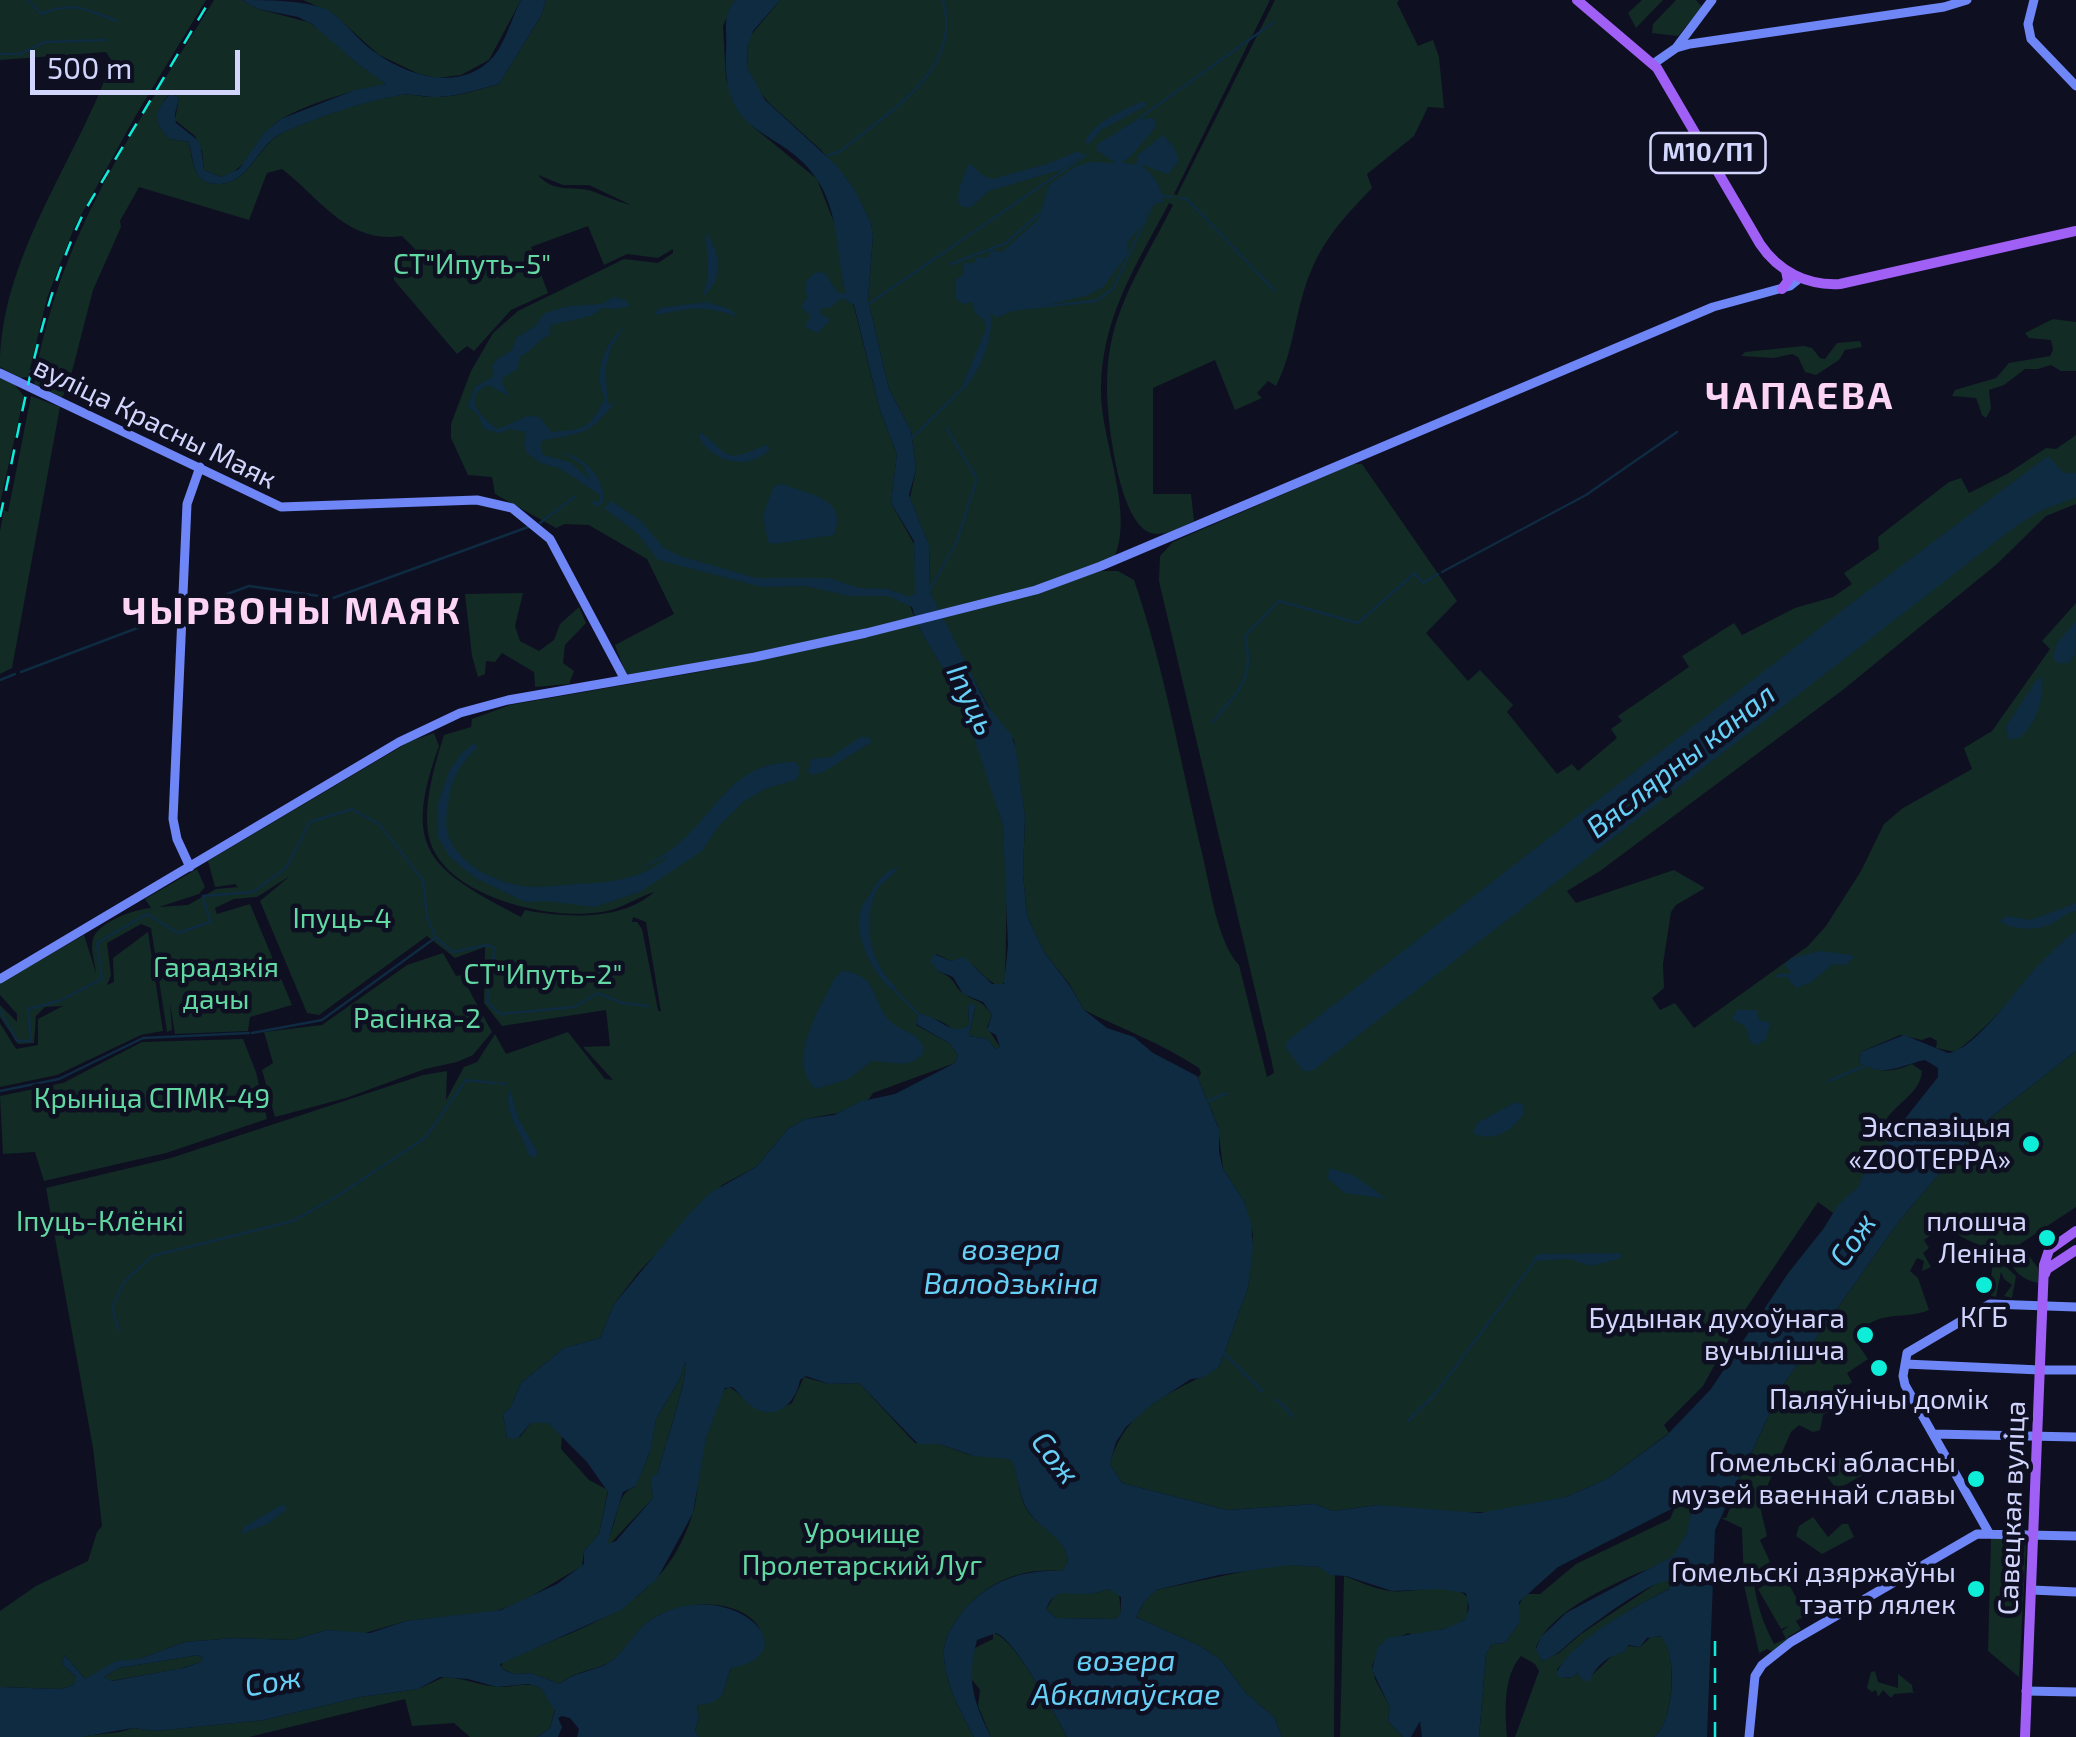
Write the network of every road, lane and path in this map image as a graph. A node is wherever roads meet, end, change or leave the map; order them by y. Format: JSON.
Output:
{"nodes":[{"id":1,"x":1577,"y":0,"type":"edge"},
{"id":2,"x":1712,"y":0,"type":"edge"},
{"id":3,"x":1967,"y":0,"type":"edge"},
{"id":4,"x":2034,"y":0,"type":"edge"},
{"id":5,"x":1676,"y":48,"type":"junction"},
{"id":6,"x":1653,"y":64,"type":"junction"},
{"id":7,"x":2076,"y":86,"type":"edge"},
{"id":8,"x":2076,"y":231,"type":"edge"},
{"id":9,"x":1786,"y":271,"type":"junction"},
{"id":10,"x":1804,"y":280,"type":"junction"},
{"id":11,"x":1786,"y":288,"type":"junction"},
{"id":12,"x":0,"y":373,"type":"edge"},
{"id":13,"x":200,"y":467,"type":"junction"},
{"id":14,"x":622,"y":675,"type":"junction"},
{"id":15,"x":190,"y":867,"type":"junction"},
{"id":16,"x":0,"y":980,"type":"edge"},
{"id":17,"x":2076,"y":1230,"type":"edge"},
{"id":18,"x":2076,"y":1250,"type":"edge"},
{"id":19,"x":2046,"y":1255,"type":"junction"},
{"id":20,"x":2056,"y":1264,"type":"junction"},
{"id":21,"x":2043,"y":1280,"type":"junction"},
{"id":22,"x":2042,"y":1305,"type":"junction"},
{"id":23,"x":2076,"y":1306,"type":"edge"},
{"id":24,"x":1905,"y":1364,"type":"junction"},
{"id":25,"x":2043,"y":1370,"type":"junction"},
{"id":26,"x":2076,"y":1370,"type":"edge"},
{"id":27,"x":1933,"y":1434,"type":"junction"},
{"id":28,"x":2038,"y":1436,"type":"junction"},
{"id":29,"x":2076,"y":1437,"type":"edge"},
{"id":30,"x":1986,"y":1528,"type":"junction"},
{"id":31,"x":2034,"y":1535,"type":"junction"},
{"id":32,"x":2076,"y":1536,"type":"edge"},
{"id":33,"x":2032,"y":1590,"type":"junction"},
{"id":34,"x":2076,"y":1592,"type":"edge"},
{"id":35,"x":2030,"y":1688,"type":"junction"},
{"id":36,"x":2076,"y":1690,"type":"edge"},
{"id":37,"x":1749,"y":1737,"type":"edge"},
{"id":38,"x":2025,"y":1737,"type":"edge"}],
"edges":[{"from":1,"to":6,"type":"main road","number":"М10/П1"},
{"from":2,"to":5,"type":"street"},
{"from":3,"to":5,"type":"street"},
{"from":4,"to":7,"type":"street"},
{"from":5,"to":6,"type":"street"},
{"from":6,"to":9,"type":"main road","number":"М10/П1"},
{"from":8,"to":10,"type":"main road","number":"М10/П1"},
{"from":9,"to":10,"type":"main road","number":"М10/П1"},
{"from":9,"to":11,"type":"main road"},
{"from":10,"to":11,"type":"main road"},
{"from":11,"to":14,"type":"street"},
{"from":12,"to":13,"type":"street","name":"вуліца Красны Маяк"},
{"from":13,"to":14,"type":"street","name":"вуліца Красны Маяк"},
{"from":13,"to":15,"type":"street"},
{"from":14,"to":15,"type":"street"},
{"from":15,"to":16,"type":"street"},
{"from":17,"to":19,"type":"main road"},
{"from":18,"to":20,"type":"main road"},
{"from":19,"to":20,"type":"main road"},
{"from":19,"to":21,"type":"main road"},
{"from":20,"to":21,"type":"main road"},
{"from":21,"to":22,"type":"main road","name":"Савецкая вуліца"},
{"from":22,"to":23,"type":"street"},
{"from":22,"to":24,"type":"street"},
{"from":22,"to":25,"type":"main road","name":"Савецкая вуліца"},
{"from":24,"to":25,"type":"street"},
{"from":24,"to":27,"type":"street"},
{"from":25,"to":26,"type":"street"},
{"from":25,"to":28,"type":"main road","name":"Савецкая вуліца"},
{"from":27,"to":28,"type":"street"},
{"from":27,"to":30,"type":"street"},
{"from":28,"to":29,"type":"street"},
{"from":28,"to":31,"type":"main road","name":"Савецкая вуліца"},
{"from":30,"to":31,"type":"street"},
{"from":30,"to":37,"type":"street"},
{"from":31,"to":32,"type":"street"},
{"from":31,"to":33,"type":"main road","name":"Савецкая вуліца"},
{"from":33,"to":34,"type":"street"},
{"from":33,"to":35,"type":"main road","name":"Савецкая вуліца"},
{"from":35,"to":36,"type":"street"},
{"from":35,"to":38,"type":"main road","name":"Савецкая вуліца"}]}
